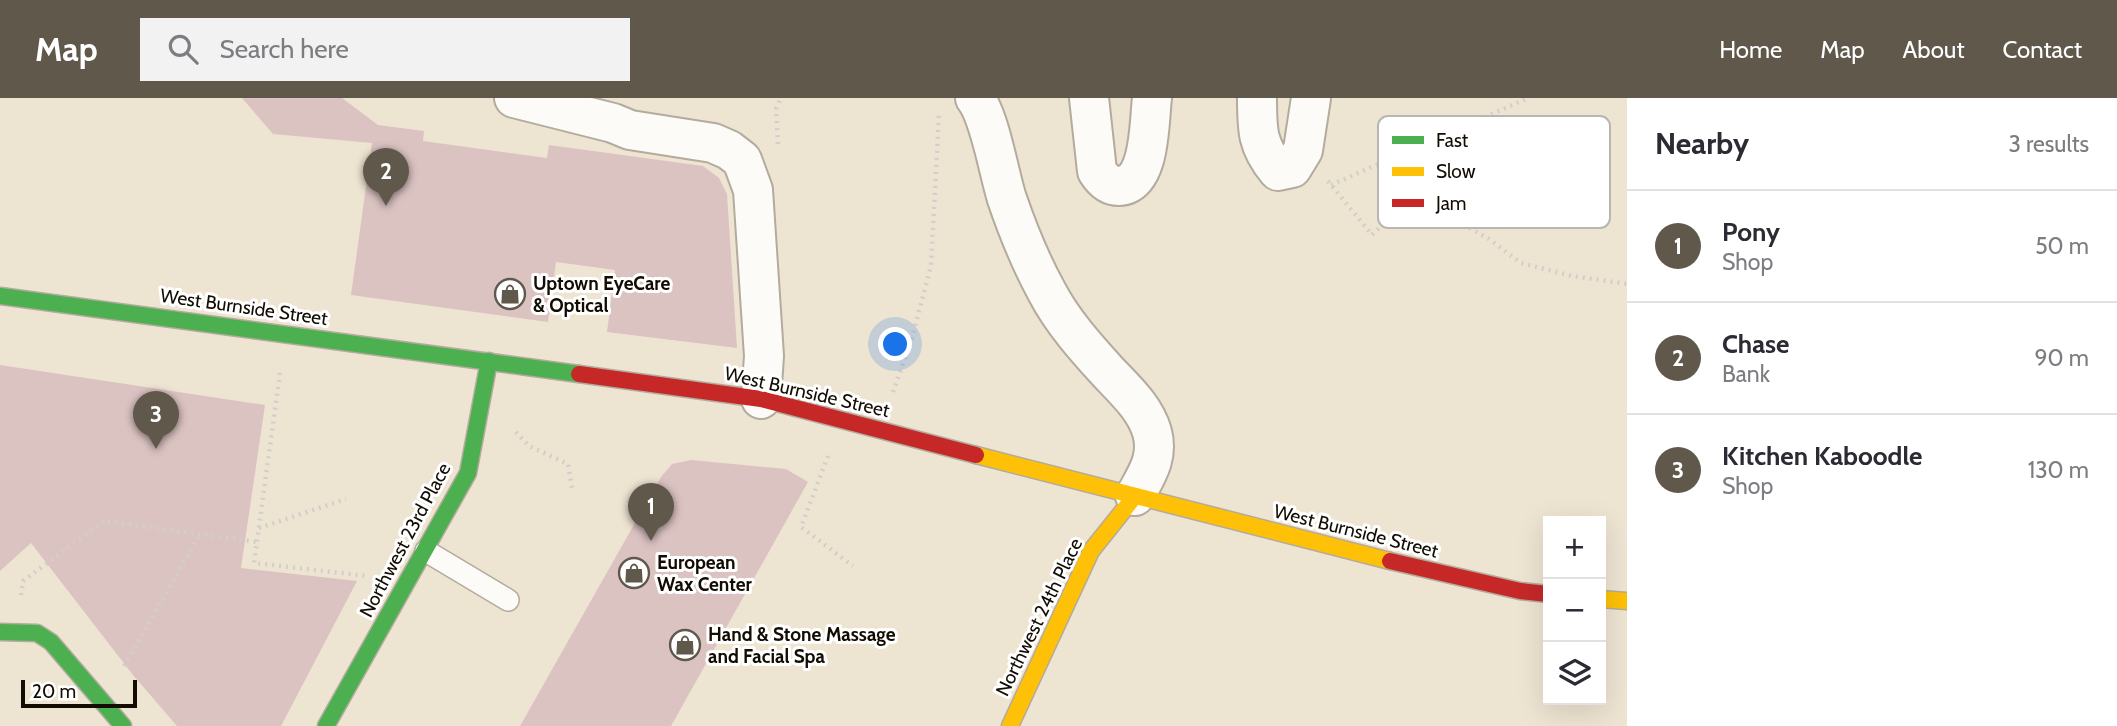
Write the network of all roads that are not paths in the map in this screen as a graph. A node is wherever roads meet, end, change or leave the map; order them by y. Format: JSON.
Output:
{"nodes":[{"id":1,"x":514,"y":98,"type":"edge"},
{"id":2,"x":975,"y":98,"type":"edge"},
{"id":3,"x":1089,"y":98,"type":"edge"},
{"id":4,"x":1152,"y":98,"type":"edge"},
{"id":5,"x":1256,"y":98,"type":"edge"},
{"id":6,"x":1311,"y":98,"type":"edge"},
{"id":7,"x":0,"y":296,"type":"edge"},
{"id":8,"x":489,"y":361,"type":"junction"},
{"id":9,"x":761,"y":399,"type":"junction"},
{"id":10,"x":1135,"y":496,"type":"junction"},
{"id":11,"x":426,"y":551,"type":"junction"},
{"id":12,"x":1543,"y":593,"type":"edge"},
{"id":13,"x":1606,"y":599,"type":"edge"},
{"id":14,"x":508,"y":600,"type":"dead end"},
{"id":15,"x":1627,"y":601,"type":"edge"},
{"id":16,"x":0,"y":632,"type":"edge"},
{"id":17,"x":122,"y":726,"type":"edge"},
{"id":18,"x":326,"y":726,"type":"edge"},
{"id":19,"x":1010,"y":726,"type":"edge"}],
"edges":[{"from":1,"to":9,"type":"street"},
{"from":2,"to":10,"type":"street"},
{"from":3,"to":4,"type":"street"},
{"from":5,"to":6,"type":"street"},
{"from":7,"to":8,"type":"main road","name":"West Burnside Street"},
{"from":8,"to":9,"type":"main road","name":"West Burnside Street"},
{"from":8,"to":11,"type":"main road","name":"Northwest 23rd Place"},
{"from":9,"to":10,"type":"main road","name":"West Burnside Street"},
{"from":10,"to":12,"type":"main road","name":"West Burnside Street"},
{"from":10,"to":19,"type":"main road","name":"Northwest 24th Place"},
{"from":11,"to":14,"type":"lane"},
{"from":11,"to":18,"type":"main road","name":"Northwest 23rd Place"},
{"from":13,"to":15,"type":"main road"},
{"from":16,"to":17,"type":"main road"}]}
